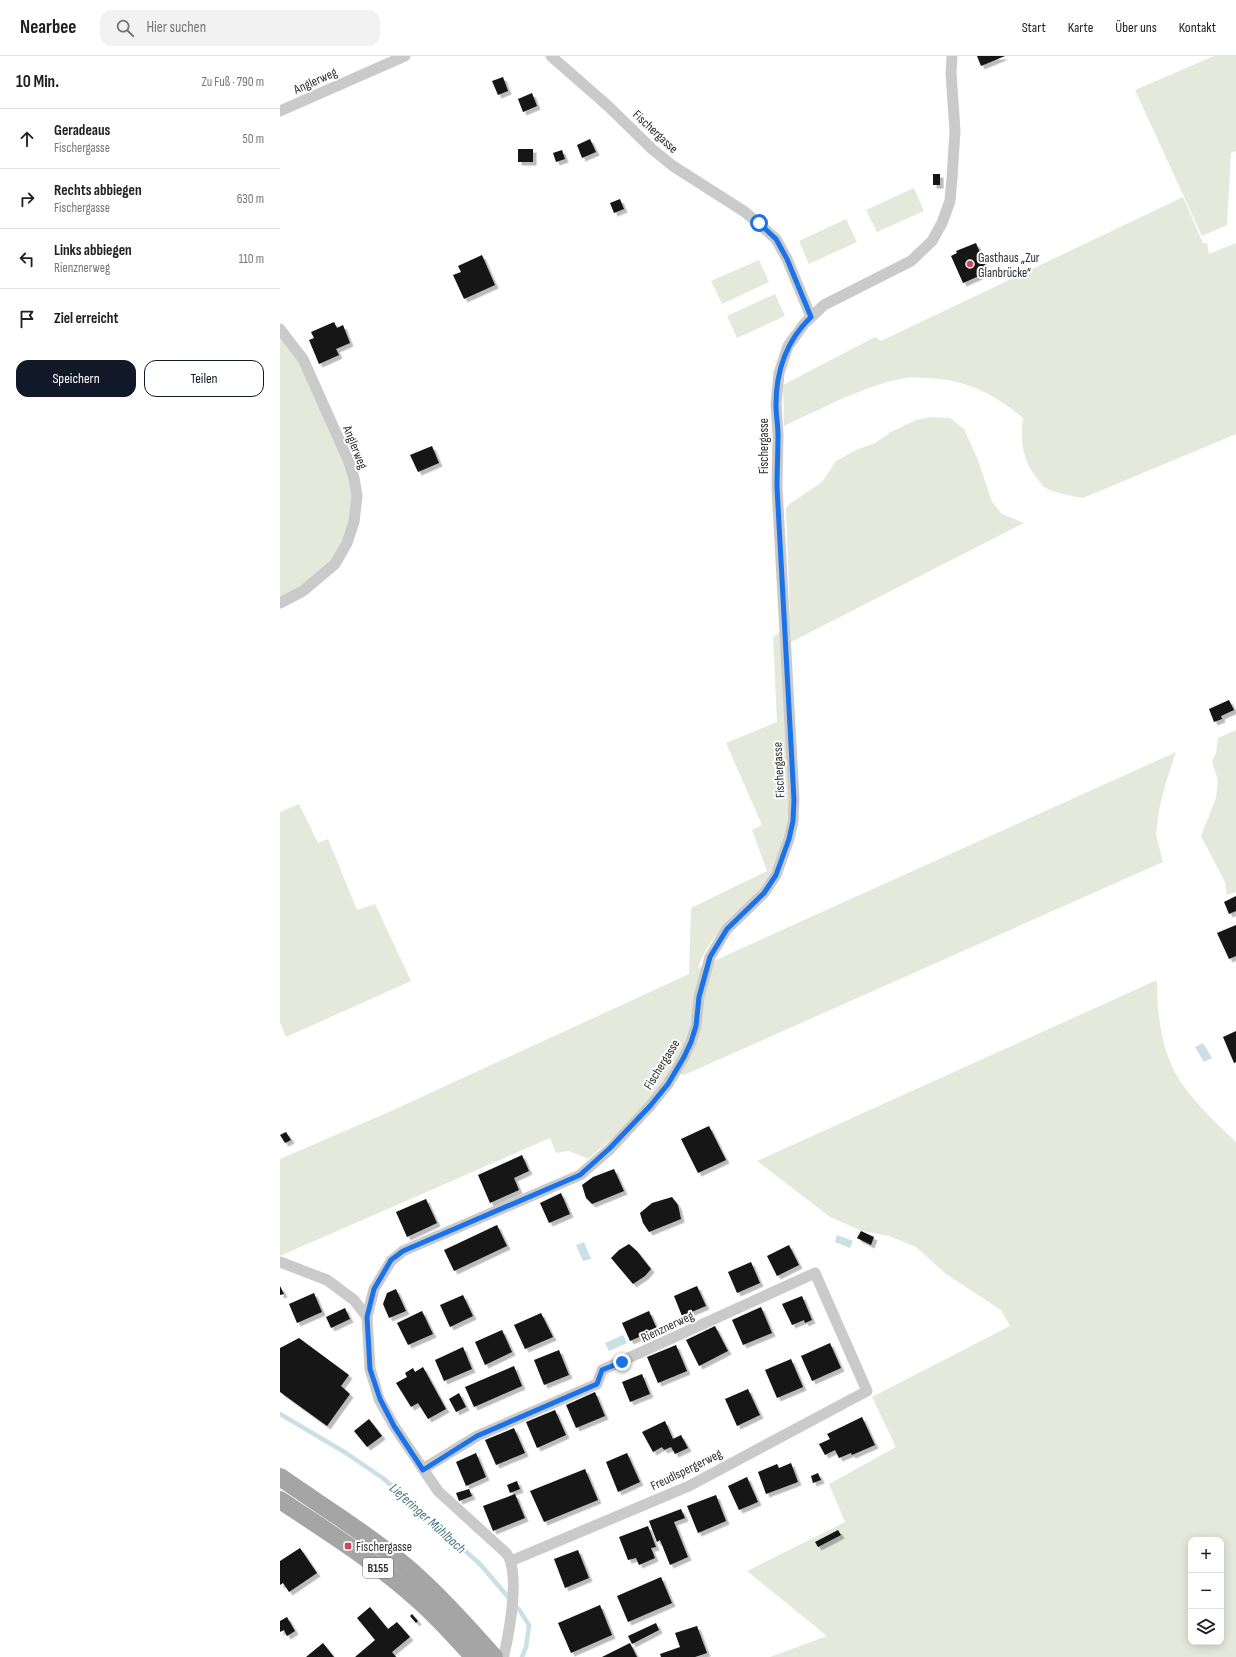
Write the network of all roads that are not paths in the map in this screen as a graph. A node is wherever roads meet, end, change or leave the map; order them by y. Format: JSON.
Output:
{"nodes":[{"id":1,"x":405,"y":56,"type":"edge"},
{"id":2,"x":551,"y":56,"type":"edge"},
{"id":3,"x":952,"y":56,"type":"edge"},
{"id":4,"x":280,"y":111,"type":"edge"},
{"id":5,"x":811,"y":317,"type":"junction"},
{"id":6,"x":280,"y":329,"type":"edge"},
{"id":7,"x":280,"y":603,"type":"edge"},
{"id":8,"x":280,"y":1262,"type":"edge"},
{"id":9,"x":367,"y":1317,"type":"junction"},
{"id":10,"x":868,"y":1391,"type":"joint"},
{"id":11,"x":423,"y":1470,"type":"junction"},
{"id":12,"x":280,"y":1477,"type":"edge"},
{"id":13,"x":280,"y":1500,"type":"edge"},
{"id":14,"x":511,"y":1561,"type":"junction"},
{"id":15,"x":499,"y":1656,"type":"edge"},
{"id":16,"x":474,"y":1657,"type":"edge"}],
"edges":[{"from":1,"to":4,"type":"street","name":"Anglerweg"},
{"from":2,"to":5,"type":"street","name":"Fischergasse"},
{"from":3,"to":5,"type":"street","name":"Fischergasse"},
{"from":5,"to":9,"type":"street","name":"Fischergasse"},
{"from":6,"to":7,"type":"street","name":"Anglerweg"},
{"from":8,"to":9,"type":"street"},
{"from":9,"to":11,"type":"street","name":"Fischergasse"},
{"from":10,"to":11,"type":"street","name":"Rienznerweg"},
{"from":10,"to":14,"type":"street","name":"Freudlspergerweg"},
{"from":11,"to":14,"type":"street","name":"Fischergasse"},
{"from":12,"to":15,"type":"main road","number":"B155"},
{"from":13,"to":16,"type":"main road","number":"B155"},
{"from":14,"to":15,"type":"street"}]}
